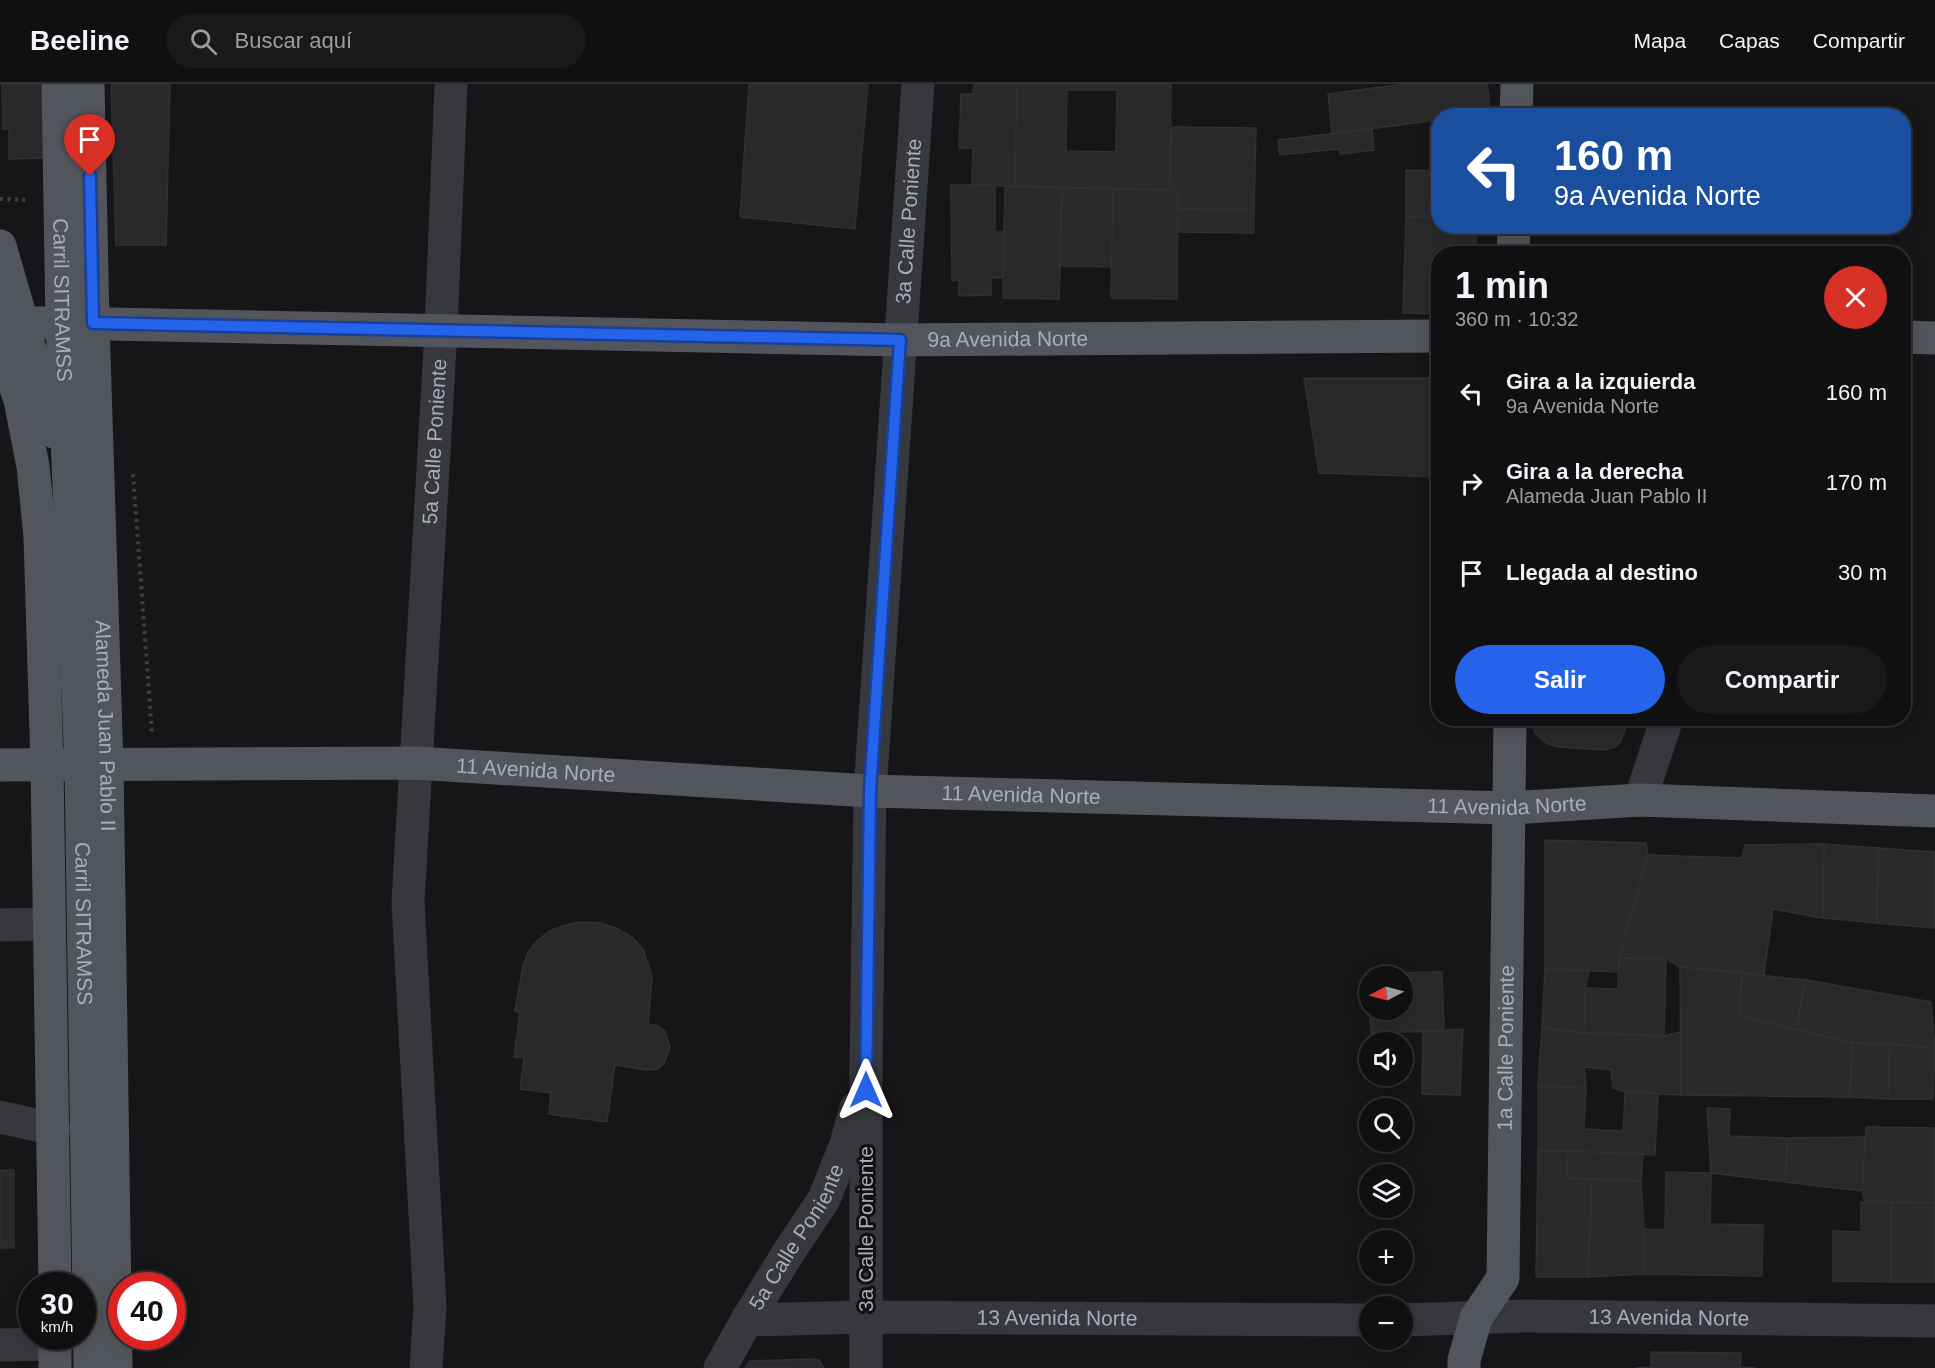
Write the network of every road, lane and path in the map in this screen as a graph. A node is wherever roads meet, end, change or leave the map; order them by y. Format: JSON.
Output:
{"nodes":[{"id":1,"x":58,"y":84,"type":"edge"},
{"id":2,"x":88,"y":84,"type":"edge"},
{"id":3,"x":451,"y":84,"type":"edge"},
{"id":4,"x":918,"y":84,"type":"edge"},
{"id":5,"x":1517,"y":84,"type":"edge"},
{"id":6,"x":1516,"y":108,"type":"edge"},
{"id":7,"x":0,"y":246,"type":"edge"},
{"id":8,"x":77,"y":323,"type":"junction"},
{"id":9,"x":7,"y":330,"type":"edge"},
{"id":10,"x":441,"y":330,"type":"junction"},
{"id":11,"x":1431,"y":336,"type":"edge"},
{"id":12,"x":1911,"y":337,"type":"edge"},
{"id":13,"x":1935,"y":338,"type":"edge"},
{"id":14,"x":900,"y":340,"type":"junction"},
{"id":15,"x":68,"y":480,"type":"junction"},
{"id":16,"x":1510,"y":726,"type":"edge"},
{"id":17,"x":1664,"y":726,"type":"edge"},
{"id":18,"x":415,"y":763,"type":"junction"},
{"id":19,"x":0,"y":765,"type":"edge"},
{"id":20,"x":47,"y":765,"type":"junction"},
{"id":21,"x":94,"y":765,"type":"junction"},
{"id":22,"x":870,"y":791,"type":"junction"},
{"id":23,"x":1640,"y":800,"type":"junction"},
{"id":24,"x":1510,"y":808,"type":"junction"},
{"id":25,"x":1935,"y":811,"type":"edge"},
{"id":26,"x":50,"y":924,"type":"junction"},
{"id":27,"x":0,"y":925,"type":"edge"},
{"id":28,"x":866,"y":1067,"type":"junction"},
{"id":29,"x":0,"y":1117,"type":"edge"},
{"id":30,"x":54,"y":1129,"type":"junction"},
{"id":31,"x":55,"y":1272,"type":"edge"},
{"id":32,"x":866,"y":1317,"type":"junction"},
{"id":33,"x":1476,"y":1318,"type":"junction"},
{"id":34,"x":747,"y":1320,"type":"junction"},
{"id":35,"x":1359,"y":1320,"type":"edge"},
{"id":36,"x":1413,"y":1320,"type":"edge"},
{"id":37,"x":1935,"y":1321,"type":"edge"},
{"id":38,"x":0,"y":1345,"type":"edge"},
{"id":39,"x":18,"y":1347,"type":"edge"},
{"id":40,"x":112,"y":1366,"type":"edge"},
{"id":41,"x":426,"y":1368,"type":"edge"},
{"id":42,"x":720,"y":1368,"type":"edge"},
{"id":43,"x":866,"y":1368,"type":"edge"},
{"id":44,"x":1464,"y":1368,"type":"edge"}],
"edges":[{"from":1,"to":8,"type":"main road","name":"Carril SITRAMSS"},
{"from":2,"to":8,"type":"main road","name":"Alameda Juan Pablo II"},
{"from":3,"to":10,"type":"street","name":"5a Calle Poniente"},
{"from":4,"to":14,"type":"street","name":"3a Calle Poniente"},
{"from":5,"to":6,"type":"main road"},
{"from":7,"to":9,"type":"main road","name":"Carril SITRAMSS"},
{"from":8,"to":9,"type":"main road","name":"9a Avenida Norte"},
{"from":8,"to":10,"type":"main road","name":"9a Avenida Norte"},
{"from":8,"to":15,"type":"main road","name":"Carril SITRAMSS"},
{"from":8,"to":21,"type":"main road","name":"Alameda Juan Pablo II"},
{"from":9,"to":15,"type":"main road","name":"Carril SITRAMSS"},
{"from":9,"to":20,"type":"main road"},
{"from":10,"to":14,"type":"main road","name":"9a Avenida Norte"},
{"from":10,"to":18,"type":"street","name":"5a Calle Poniente"},
{"from":11,"to":14,"type":"main road","name":"9a Avenida Norte"},
{"from":12,"to":13,"type":"main road"},
{"from":14,"to":22,"type":"street","name":"3a Calle Poniente"},
{"from":15,"to":21,"type":"main road","name":"Carril SITRAMSS"},
{"from":16,"to":24,"type":"main road","name":"1a Calle Poniente"},
{"from":17,"to":23,"type":"street"},
{"from":18,"to":21,"type":"main road","name":"11 Avenida Norte"},
{"from":18,"to":22,"type":"main road","name":"11 Avenida Norte"},
{"from":18,"to":41,"type":"street","name":"5a Calle Poniente"},
{"from":19,"to":20,"type":"main road","name":"11 Avenida Norte"},
{"from":20,"to":21,"type":"main road","name":"11 Avenida Norte"},
{"from":20,"to":26,"type":"main road"},
{"from":21,"to":40,"type":"main road","name":"Alameda Juan Pablo II"},
{"from":22,"to":24,"type":"main road","name":"11 Avenida Norte"},
{"from":22,"to":28,"type":"street","name":"3a Calle Poniente"},
{"from":23,"to":24,"type":"main road","name":"11 Avenida Norte"},
{"from":23,"to":25,"type":"main road","name":"11 Avenida Norte"},
{"from":24,"to":33,"type":"main road","name":"1a Calle Poniente"},
{"from":26,"to":27,"type":"street"},
{"from":26,"to":30,"type":"main road"},
{"from":28,"to":32,"type":"street","name":"3a Calle Poniente"},
{"from":28,"to":34,"type":"street","name":"5a Calle Poniente"},
{"from":29,"to":30,"type":"street"},
{"from":30,"to":31,"type":"main road"},
{"from":32,"to":34,"type":"street","name":"13 Avenida Norte"},
{"from":32,"to":35,"type":"street","name":"13 Avenida Norte"},
{"from":32,"to":43,"type":"street","name":"3a Calle Poniente"},
{"from":33,"to":36,"type":"street","name":"13 Avenida Norte"},
{"from":33,"to":37,"type":"street","name":"13 Avenida Norte"},
{"from":33,"to":44,"type":"main road","name":"1a Calle Poniente"},
{"from":34,"to":42,"type":"street","name":"5a Calle Poniente"},
{"from":38,"to":39,"type":"street"}]}
